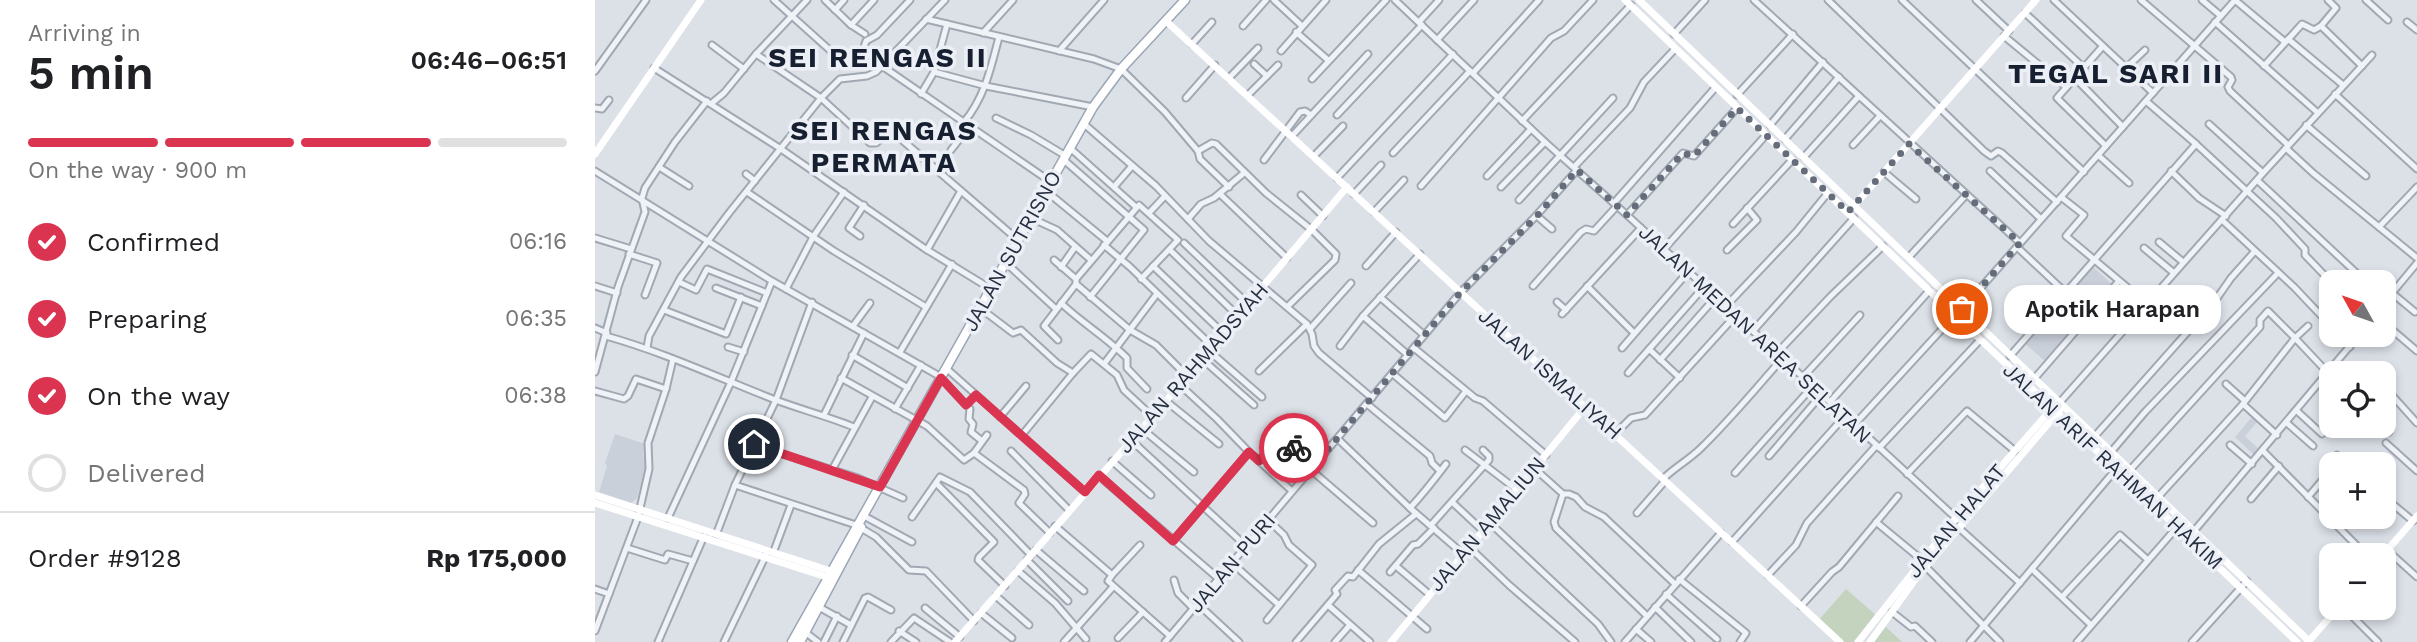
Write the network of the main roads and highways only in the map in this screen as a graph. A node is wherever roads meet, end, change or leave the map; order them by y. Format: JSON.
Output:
{"nodes":[{"id":1,"x":701,"y":0,"type":"edge"},
{"id":2,"x":1185,"y":0,"type":"edge"},
{"id":3,"x":2036,"y":0,"type":"edge"},
{"id":4,"x":1641,"y":1,"type":"edge"},
{"id":5,"x":1628,"y":3,"type":"edge"},
{"id":6,"x":1166,"y":21,"type":"junction"},
{"id":7,"x":595,"y":154,"type":"edge"},
{"id":8,"x":1347,"y":187,"type":"junction"},
{"id":9,"x":1867,"y":191,"type":"junction"},
{"id":10,"x":1854,"y":205,"type":"junction"},
{"id":11,"x":1863,"y":214,"type":"junction"},
{"id":12,"x":1851,"y":215,"type":"junction"},
{"id":13,"x":1925,"y":274,"type":"junction"},
{"id":14,"x":1919,"y":281,"type":"junction"},
{"id":15,"x":2058,"y":406,"type":"junction"},
{"id":16,"x":1585,"y":407,"type":"junction"},
{"id":17,"x":595,"y":495,"type":"edge"},
{"id":18,"x":595,"y":503,"type":"edge"},
{"id":19,"x":607,"y":503,"type":"junction"},
{"id":20,"x":638,"y":513,"type":"junction"},
{"id":21,"x":2415,"y":519,"type":"edge"},
{"id":22,"x":1959,"y":523,"type":"junction"},
{"id":23,"x":705,"y":533,"type":"junction"},
{"id":24,"x":2192,"y":534,"type":"junction"},
{"id":25,"x":2394,"y":543,"type":"edge"},
{"id":26,"x":1924,"y":563,"type":"junction"},
{"id":27,"x":832,"y":575,"type":"junction"},
{"id":28,"x":2244,"y":584,"type":"junction"},
{"id":29,"x":2329,"y":620,"type":"edge"},
{"id":30,"x":958,"y":640,"type":"edge"},
{"id":31,"x":792,"y":642,"type":"edge"},
{"id":32,"x":800,"y":642,"type":"edge"},
{"id":33,"x":1391,"y":642,"type":"edge"},
{"id":34,"x":1840,"y":642,"type":"edge"},
{"id":35,"x":1858,"y":642,"type":"edge"},
{"id":36,"x":1870,"y":642,"type":"edge"},
{"id":37,"x":2297,"y":642,"type":"edge"},
{"id":38,"x":2309,"y":642,"type":"edge"}],
"edges":[{"from":1,"to":7,"type":"main road"},
{"from":2,"to":6,"type":"main road","name":"JALAN SUTRISNO"},
{"from":3,"to":9,"type":"main road"},
{"from":4,"to":10,"type":"main road","name":"JALAN ARIF RAHMAN HAKIM"},
{"from":5,"to":12,"type":"main road","name":"JALAN ARIF RAHMAN HAKIM"},
{"from":6,"to":8,"type":"main road","name":"JALAN ISMALIYAH"},
{"from":6,"to":27,"type":"main road","name":"JALAN SUTRISNO"},
{"from":8,"to":16,"type":"main road","name":"JALAN ISMALIYAH"},
{"from":8,"to":30,"type":"main road","name":"JALAN RAHMADSYAH"},
{"from":9,"to":10,"type":"main road"},
{"from":9,"to":11,"type":"main road"},
{"from":10,"to":11,"type":"main road","name":"JALAN ARIF RAHMAN HAKIM"},
{"from":10,"to":12,"type":"main road"},
{"from":11,"to":13,"type":"main road","name":"JALAN ARIF RAHMAN HAKIM"},
{"from":12,"to":14,"type":"main road","name":"JALAN ARIF RAHMAN HAKIM"},
{"from":13,"to":14,"type":"main road"},
{"from":13,"to":15,"type":"main road","name":"JALAN ARIF RAHMAN HAKIM"},
{"from":14,"to":15,"type":"main road","name":"JALAN ARIF RAHMAN HAKIM"},
{"from":15,"to":22,"type":"main road","name":"JALAN HALAT"},
{"from":15,"to":22,"type":"main road","name":"JALAN HALAT"},
{"from":15,"to":24,"type":"main road","name":"JALAN ARIF RAHMAN HAKIM"},
{"from":15,"to":24,"type":"main road","name":"JALAN ARIF RAHMAN HAKIM"},
{"from":16,"to":33,"type":"main road","name":"JALAN AMALIUN"},
{"from":16,"to":34,"type":"main road","name":"JALAN ISMALIYAH"},
{"from":17,"to":19,"type":"main road"},
{"from":18,"to":19,"type":"main road"},
{"from":19,"to":20,"type":"main road"},
{"from":20,"to":23,"type":"main road"},
{"from":20,"to":23,"type":"main road"},
{"from":21,"to":25,"type":"main road"},
{"from":22,"to":26,"type":"main road","name":"JALAN HALAT"},
{"from":23,"to":27,"type":"main road"},
{"from":24,"to":28,"type":"main road","name":"JALAN ARIF RAHMAN HAKIM"},
{"from":26,"to":35,"type":"main road","name":"JALAN HALAT"},
{"from":26,"to":36,"type":"main road","name":"JALAN HALAT"},
{"from":27,"to":31,"type":"main road","name":"JALAN SUTRISNO"},
{"from":27,"to":32,"type":"main road","name":"JALAN SUTRISNO"},
{"from":28,"to":37,"type":"main road","name":"JALAN ARIF RAHMAN HAKIM"},
{"from":28,"to":38,"type":"main road","name":"JALAN ARIF RAHMAN HAKIM"},
{"from":29,"to":38,"type":"main road"}]}
